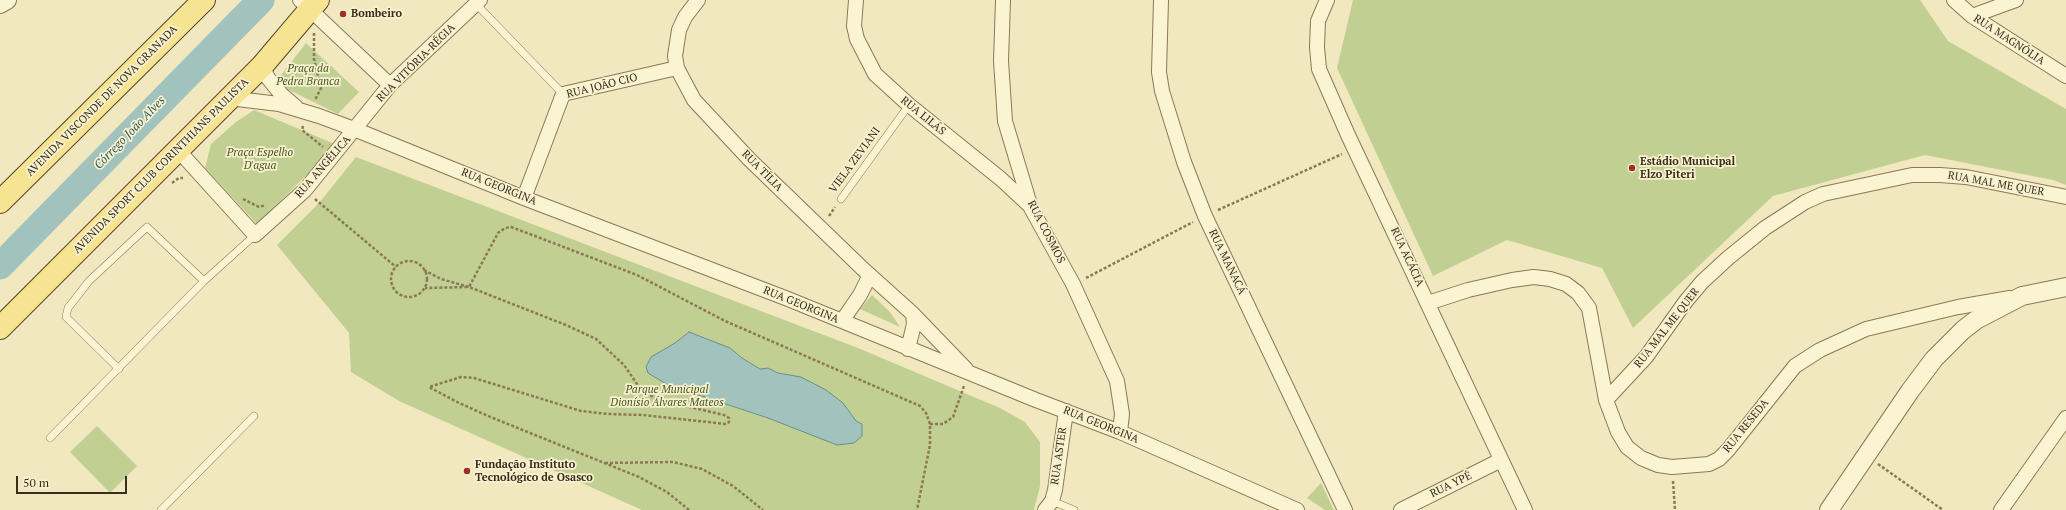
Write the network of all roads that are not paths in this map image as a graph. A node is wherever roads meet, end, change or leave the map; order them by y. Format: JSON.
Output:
{"nodes":[{"id":1,"x":7,"y":0,"type":"edge"},
{"id":2,"x":204,"y":0,"type":"edge"},
{"id":3,"x":698,"y":0,"type":"edge"},
{"id":4,"x":856,"y":0,"type":"edge"},
{"id":5,"x":1003,"y":0,"type":"edge"},
{"id":6,"x":1161,"y":0,"type":"edge"},
{"id":7,"x":1327,"y":0,"type":"edge"},
{"id":8,"x":1954,"y":0,"type":"edge"},
{"id":9,"x":2016,"y":0,"type":"edge"},
{"id":10,"x":478,"y":2,"type":"edge"},
{"id":11,"x":0,"y":4,"type":"edge"},
{"id":12,"x":308,"y":4,"type":"edge"},
{"id":13,"x":1972,"y":16,"type":"junction"},
{"id":14,"x":262,"y":66,"type":"junction"},
{"id":15,"x":677,"y":68,"type":"junction"},
{"id":16,"x":2066,"y":76,"type":"edge"},
{"id":17,"x":390,"y":85,"type":"junction"},
{"id":18,"x":563,"y":94,"type":"junction"},
{"id":19,"x":229,"y":98,"type":"junction"},
{"id":20,"x":909,"y":105,"type":"junction"},
{"id":21,"x":300,"y":110,"type":"junction"},
{"id":22,"x":354,"y":130,"type":"junction"},
{"id":23,"x":178,"y":150,"type":"junction"},
{"id":24,"x":2066,"y":197,"type":"edge"},
{"id":25,"x":524,"y":198,"type":"junction"},
{"id":26,"x":841,"y":199,"type":"road end"},
{"id":27,"x":0,"y":202,"type":"edge"},
{"id":28,"x":1031,"y":208,"type":"junction"},
{"id":29,"x":255,"y":235,"type":"junction"},
{"id":30,"x":870,"y":275,"type":"junction"},
{"id":31,"x":204,"y":281,"type":"junction"},
{"id":32,"x":2066,"y":287,"type":"edge"},
{"id":33,"x":2022,"y":296,"type":"junction"},
{"id":34,"x":1428,"y":303,"type":"junction"},
{"id":35,"x":913,"y":314,"type":"junction"},
{"id":36,"x":842,"y":321,"type":"junction"},
{"id":37,"x":0,"y":328,"type":"edge"},
{"id":38,"x":908,"y":348,"type":"junction"},
{"id":39,"x":119,"y":369,"type":"junction"},
{"id":40,"x":968,"y":372,"type":"junction"},
{"id":41,"x":1606,"y":400,"type":"junction"},
{"id":42,"x":1066,"y":411,"type":"junction"},
{"id":43,"x":254,"y":416,"type":"dead end"},
{"id":44,"x":2066,"y":418,"type":"edge"},
{"id":45,"x":1120,"y":432,"type":"junction"},
{"id":46,"x":50,"y":438,"type":"dead end"},
{"id":47,"x":1501,"y":460,"type":"junction"},
{"id":48,"x":1049,"y":506,"type":"edge"},
{"id":49,"x":161,"y":510,"type":"edge"},
{"id":50,"x":1074,"y":510,"type":"edge"},
{"id":51,"x":1297,"y":510,"type":"edge"},
{"id":52,"x":1345,"y":510,"type":"edge"},
{"id":53,"x":1401,"y":510,"type":"edge"},
{"id":54,"x":1525,"y":510,"type":"edge"},
{"id":55,"x":1829,"y":510,"type":"edge"},
{"id":56,"x":2001,"y":510,"type":"edge"}],
"edges":[{"from":1,"to":11,"type":"street"},
{"from":2,"to":27,"type":"main road","name":"AVENIDA VISCONDE DE NOVA GRANADA"},
{"from":3,"to":15,"type":"street","name":"RUA TÍLIA"},
{"from":4,"to":20,"type":"street","name":"RUA LILÁS"},
{"from":5,"to":28,"type":"street","name":"RUA COSMOS"},
{"from":6,"to":52,"type":"street","name":"RUA MANACÁ"},
{"from":7,"to":34,"type":"street","name":"RUA ACÁCIA"},
{"from":8,"to":13,"type":"street","name":"RUA MAGNÓLIA"},
{"from":9,"to":13,"type":"street"},
{"from":10,"to":17,"type":"street","name":"RUA VITÓRIA-RÉGIA"},
{"from":10,"to":18,"type":"lane"},
{"from":12,"to":14,"type":"main road","name":"AVENIDA SPORT CLUB CORINTHIANS PAULISTA"},
{"from":12,"to":17,"type":"street"},
{"from":13,"to":16,"type":"street","name":"RUA MAGNÓLIA"},
{"from":14,"to":19,"type":"main road","name":"AVENIDA SPORT CLUB CORINTHIANS PAULISTA"},
{"from":14,"to":21,"type":"street","name":"RUA GEORGINA"},
{"from":15,"to":18,"type":"street","name":"RUA JOÃO CIO"},
{"from":15,"to":30,"type":"street","name":"RUA TÍLIA"},
{"from":17,"to":22,"type":"street","name":"RUA VITÓRIA-RÉGIA"},
{"from":18,"to":25,"type":"street","name":"RUA JOÃO CIO"},
{"from":19,"to":21,"type":"street","name":"RUA GEORGINA"},
{"from":19,"to":23,"type":"main road","name":"AVENIDA SPORT CLUB CORINTHIANS PAULISTA"},
{"from":20,"to":26,"type":"lane","name":"VIELA ZEVIANI"},
{"from":20,"to":28,"type":"street","name":"RUA LILÁS"},
{"from":21,"to":22,"type":"street","name":"RUA GEORGINA"},
{"from":22,"to":25,"type":"street","name":"RUA GEORGINA"},
{"from":22,"to":29,"type":"street","name":"RUA ANGÉLICA"},
{"from":23,"to":29,"type":"street"},
{"from":23,"to":37,"type":"main road","name":"AVENIDA SPORT CLUB CORINTHIANS PAULISTA"},
{"from":24,"to":41,"type":"street","name":"RUA MAL ME QUER"},
{"from":25,"to":36,"type":"street","name":"RUA GEORGINA"},
{"from":28,"to":45,"type":"street","name":"RUA COSMOS"},
{"from":29,"to":31,"type":"lane"},
{"from":30,"to":35,"type":"street","name":"RUA TÍLIA"},
{"from":30,"to":36,"type":"street"},
{"from":31,"to":39,"type":"lane"},
{"from":31,"to":39,"type":"lane"},
{"from":32,"to":33,"type":"street"},
{"from":33,"to":41,"type":"street","name":"RUA RESEDA"},
{"from":33,"to":55,"type":"street"},
{"from":34,"to":41,"type":"street","name":"RUA RESEDA"},
{"from":34,"to":47,"type":"street","name":"RUA ACÁCIA"},
{"from":35,"to":38,"type":"street"},
{"from":35,"to":40,"type":"street","name":"RUA TÍLIA"},
{"from":36,"to":38,"type":"street","name":"RUA GEORGINA"},
{"from":38,"to":40,"type":"street","name":"RUA GEORGINA"},
{"from":39,"to":46,"type":"lane"},
{"from":40,"to":42,"type":"street","name":"RUA GEORGINA"},
{"from":42,"to":45,"type":"street","name":"RUA GEORGINA"},
{"from":42,"to":48,"type":"street","name":"RUA ASTER"},
{"from":43,"to":49,"type":"lane"},
{"from":44,"to":56,"type":"street"},
{"from":45,"to":51,"type":"street","name":"RUA GEORGINA"},
{"from":47,"to":53,"type":"street","name":"RUA YPÊ"},
{"from":47,"to":54,"type":"street","name":"RUA ACÁCIA"},
{"from":48,"to":50,"type":"lane"}]}
